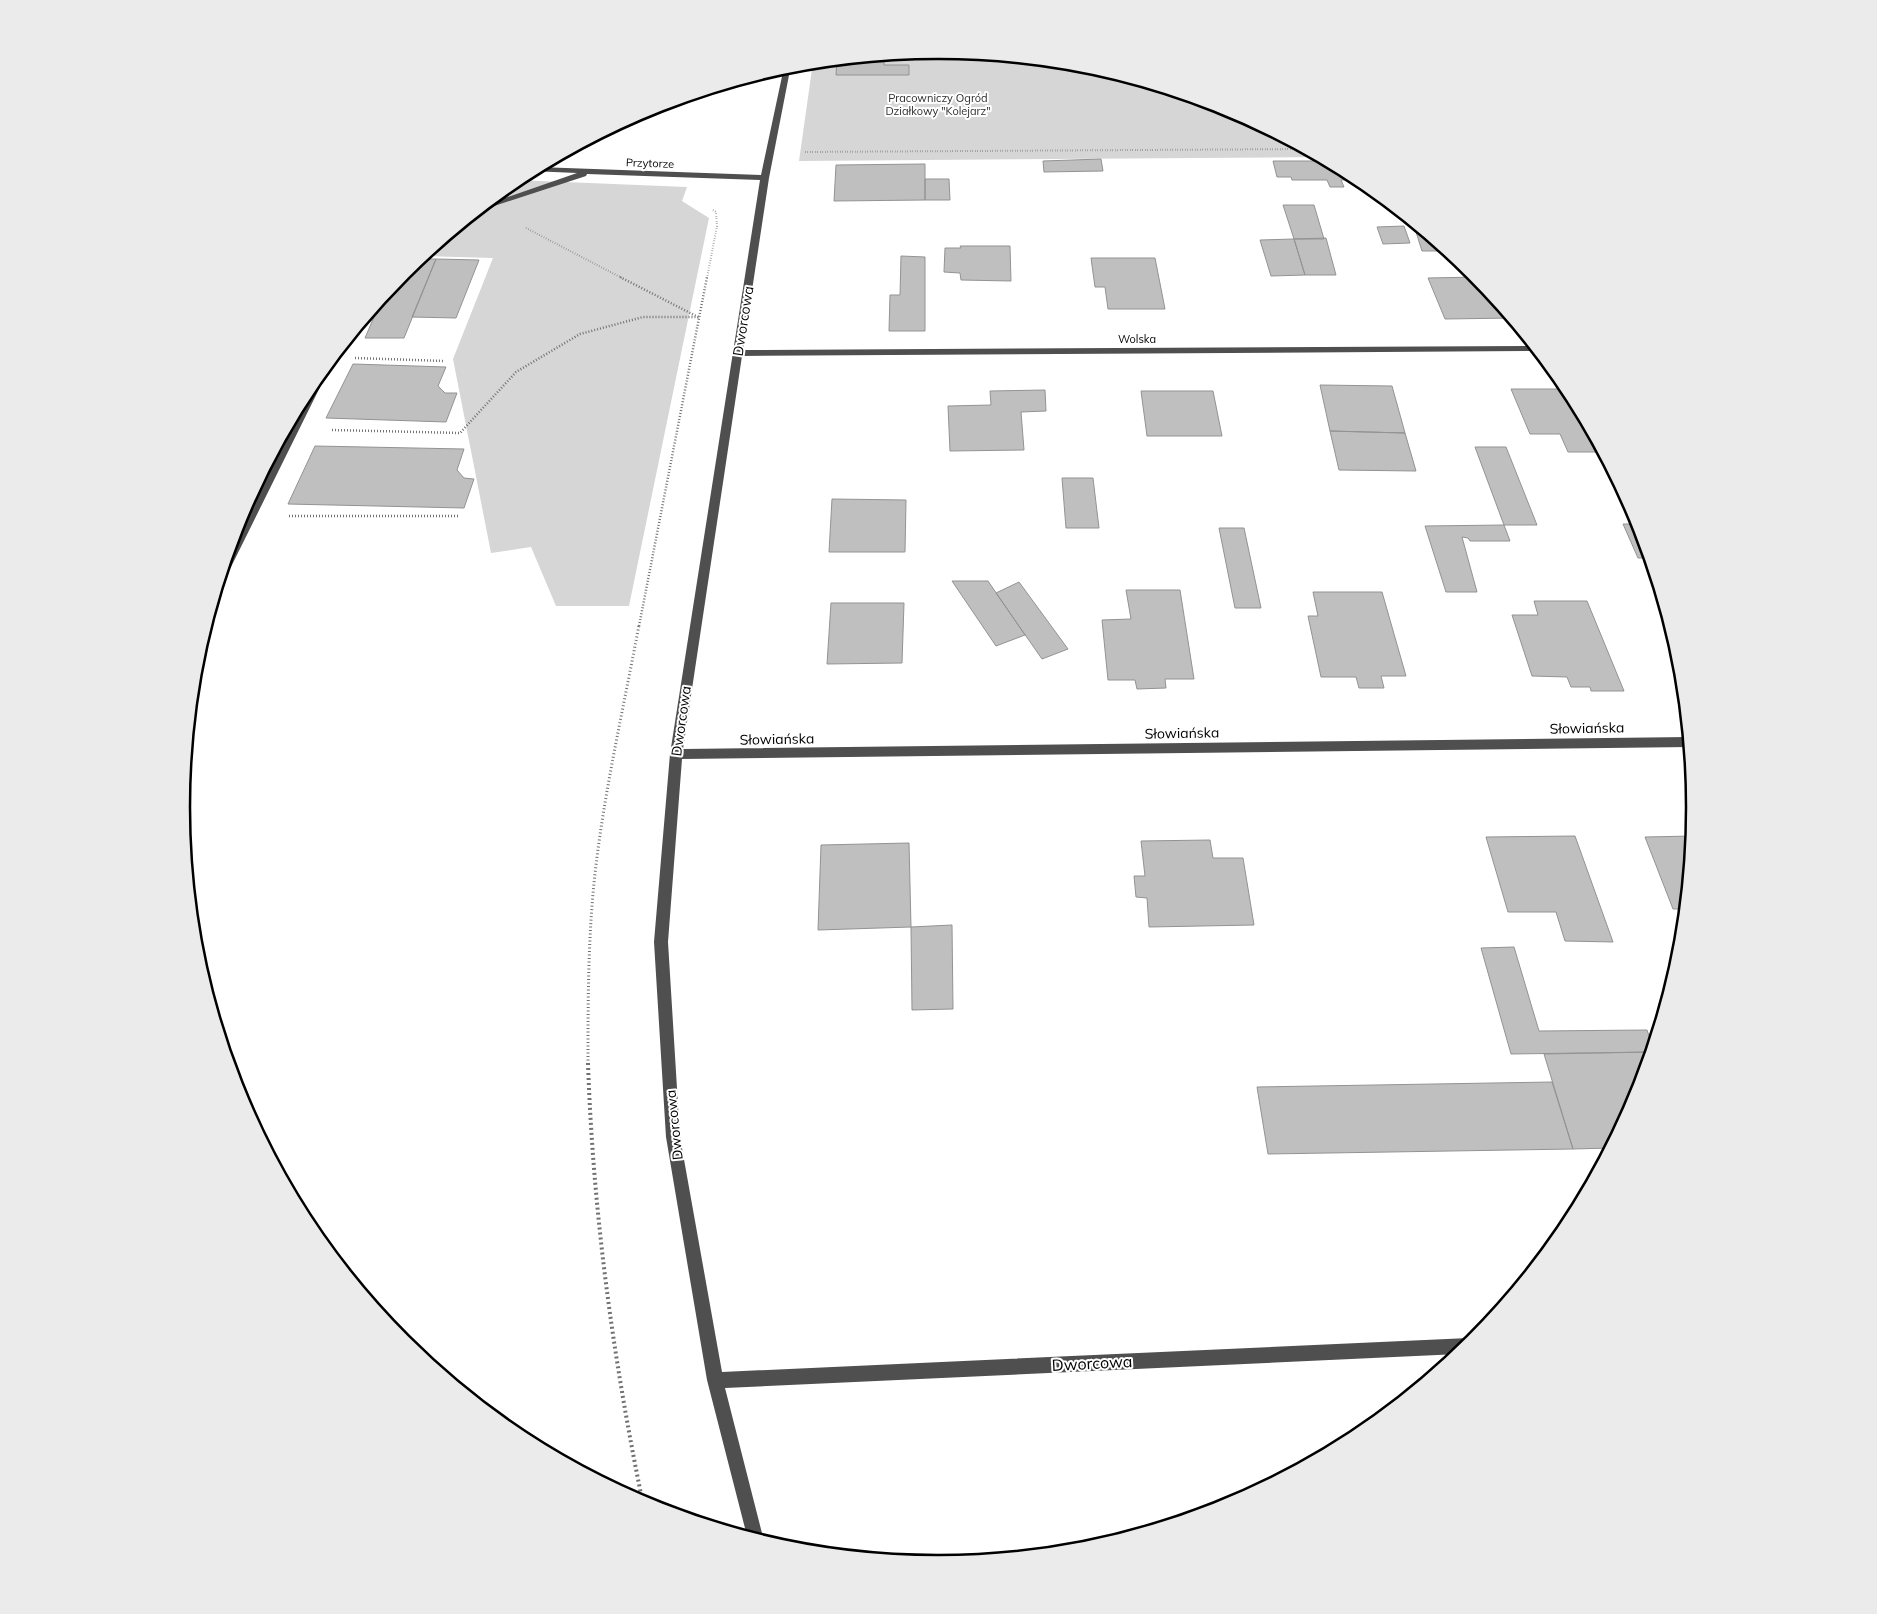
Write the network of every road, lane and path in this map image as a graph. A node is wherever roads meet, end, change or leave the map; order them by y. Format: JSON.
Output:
{"nodes":[{"id":1,"x":786,"y":75,"type":"edge"},
{"id":2,"x":770,"y":150,"type":"junction"},
{"id":3,"x":1296,"y":150,"type":"edge"},
{"id":4,"x":547,"y":170,"type":"edge"},
{"id":5,"x":590,"y":172,"type":"junction"},
{"id":6,"x":765,"y":178,"type":"junction"},
{"id":7,"x":495,"y":204,"type":"edge"},
{"id":8,"x":486,"y":211,"type":"edge"},
{"id":9,"x":1530,"y":349,"type":"edge"},
{"id":10,"x":738,"y":354,"type":"junction"},
{"id":11,"x":352,"y":358,"type":"dead end"},
{"id":12,"x":445,"y":361,"type":"dead end"},
{"id":13,"x":300,"y":416,"type":"edge"},
{"id":14,"x":294,"y":429,"type":"junction"},
{"id":15,"x":250,"y":516,"type":"junction"},
{"id":16,"x":458,"y":516,"type":"dead end"},
{"id":17,"x":245,"y":527,"type":"edge"},
{"id":18,"x":1683,"y":742,"type":"edge"},
{"id":19,"x":676,"y":754,"type":"junction"},
{"id":20,"x":1457,"y":1347,"type":"edge"},
{"id":21,"x":716,"y":1380,"type":"junction"},
{"id":22,"x":754,"y":1532,"type":"edge"}],
"edges":[{"from":1,"to":2,"type":"street","name":"Dworcowa"},
{"from":2,"to":3,"type":"path"},
{"from":2,"to":6,"type":"street","name":"Dworcowa"},
{"from":4,"to":5,"type":"street","name":"Przytorze"},
{"from":5,"to":6,"type":"street","name":"Przytorze"},
{"from":5,"to":7,"type":"street"},
{"from":6,"to":10,"type":"street","name":"Dworcowa"},
{"from":8,"to":14,"type":"path"},
{"from":9,"to":10,"type":"street","name":"Wolska"},
{"from":10,"to":19,"type":"street","name":"Dworcowa"},
{"from":11,"to":12,"type":"path"},
{"from":13,"to":14,"type":"street"},
{"from":14,"to":15,"type":"street"},
{"from":15,"to":16,"type":"path"},
{"from":15,"to":17,"type":"street"},
{"from":18,"to":19,"type":"street","name":"Słowiańska"},
{"from":19,"to":21,"type":"street","name":"Dworcowa"},
{"from":20,"to":21,"type":"street","name":"Dworcowa"},
{"from":21,"to":22,"type":"street","name":"Dworcowa"}]}
